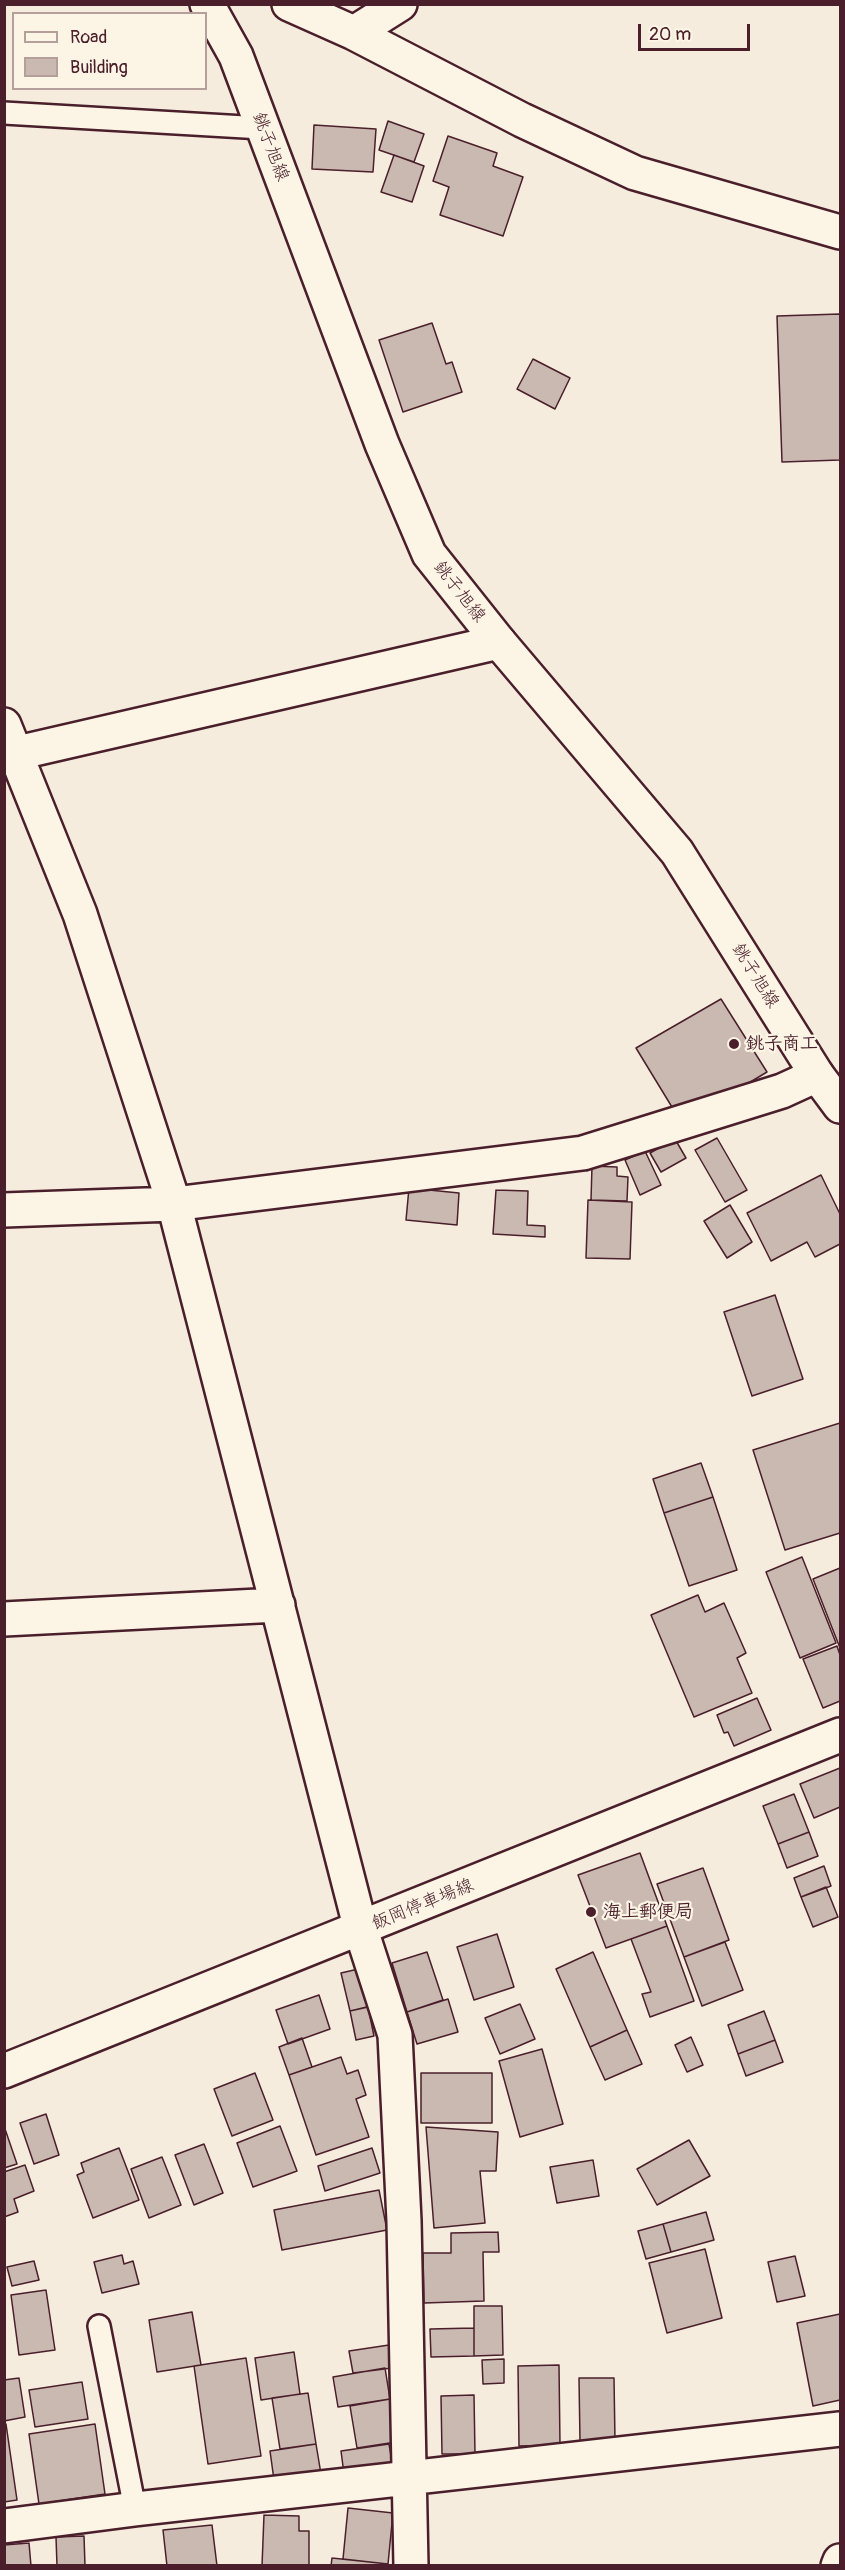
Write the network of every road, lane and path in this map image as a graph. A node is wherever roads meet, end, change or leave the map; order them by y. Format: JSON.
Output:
{"nodes":[{"id":1,"x":207,"y":4,"type":"edge"},
{"id":2,"x":289,"y":4,"type":"edge"},
{"id":3,"x":400,"y":4,"type":"edge"},
{"id":4,"x":354,"y":33,"type":"junction"},
{"id":5,"x":4,"y":113,"type":"edge"},
{"id":6,"x":262,"y":128,"type":"junction"},
{"id":7,"x":840,"y":232,"type":"edge"},
{"id":8,"x":499,"y":642,"type":"junction"},
{"id":9,"x":9,"y":744,"type":"edge"},
{"id":10,"x":817,"y":1075,"type":"junction"},
{"id":11,"x":840,"y":1106,"type":"edge"},
{"id":12,"x":174,"y":1204,"type":"junction"},
{"id":13,"x":4,"y":1210,"type":"edge"},
{"id":14,"x":278,"y":1605,"type":"junction"},
{"id":15,"x":4,"y":1619,"type":"edge"},
{"id":16,"x":840,"y":1735,"type":"edge"},
{"id":17,"x":361,"y":1930,"type":"junction"},
{"id":18,"x":4,"y":2072,"type":"edge"},
{"id":19,"x":99,"y":2326,"type":"dead end"},
{"id":20,"x":840,"y":2429,"type":"edge"},
{"id":21,"x":410,"y":2478,"type":"junction"},
{"id":22,"x":135,"y":2509,"type":"junction"},
{"id":23,"x":4,"y":2526,"type":"edge"},
{"id":24,"x":840,"y":2561,"type":"edge"},
{"id":25,"x":411,"y":2565,"type":"edge"},
{"id":26,"x":838,"y":2565,"type":"edge"}],
"edges":[{"from":1,"to":6,"type":"street","name":"銚子旭線"},
{"from":2,"to":4,"type":"street"},
{"from":3,"to":4,"type":"street"},
{"from":4,"to":7,"type":"street"},
{"from":5,"to":6,"type":"lane"},
{"from":6,"to":8,"type":"street","name":"銚子旭線"},
{"from":8,"to":9,"type":"street"},
{"from":8,"to":10,"type":"street","name":"銚子旭線"},
{"from":9,"to":12,"type":"street"},
{"from":10,"to":11,"type":"street","name":"銚子旭線"},
{"from":10,"to":12,"type":"street"},
{"from":12,"to":13,"type":"street"},
{"from":12,"to":14,"type":"street"},
{"from":14,"to":15,"type":"street"},
{"from":14,"to":17,"type":"street"},
{"from":16,"to":17,"type":"street","name":"飯岡停車場線"},
{"from":17,"to":18,"type":"street","name":"飯岡停車場線"},
{"from":17,"to":21,"type":"street"},
{"from":19,"to":22,"type":"lane"},
{"from":20,"to":21,"type":"street"},
{"from":21,"to":22,"type":"street"},
{"from":21,"to":25,"type":"street"},
{"from":22,"to":23,"type":"street"},
{"from":24,"to":26,"type":"street"}]}
